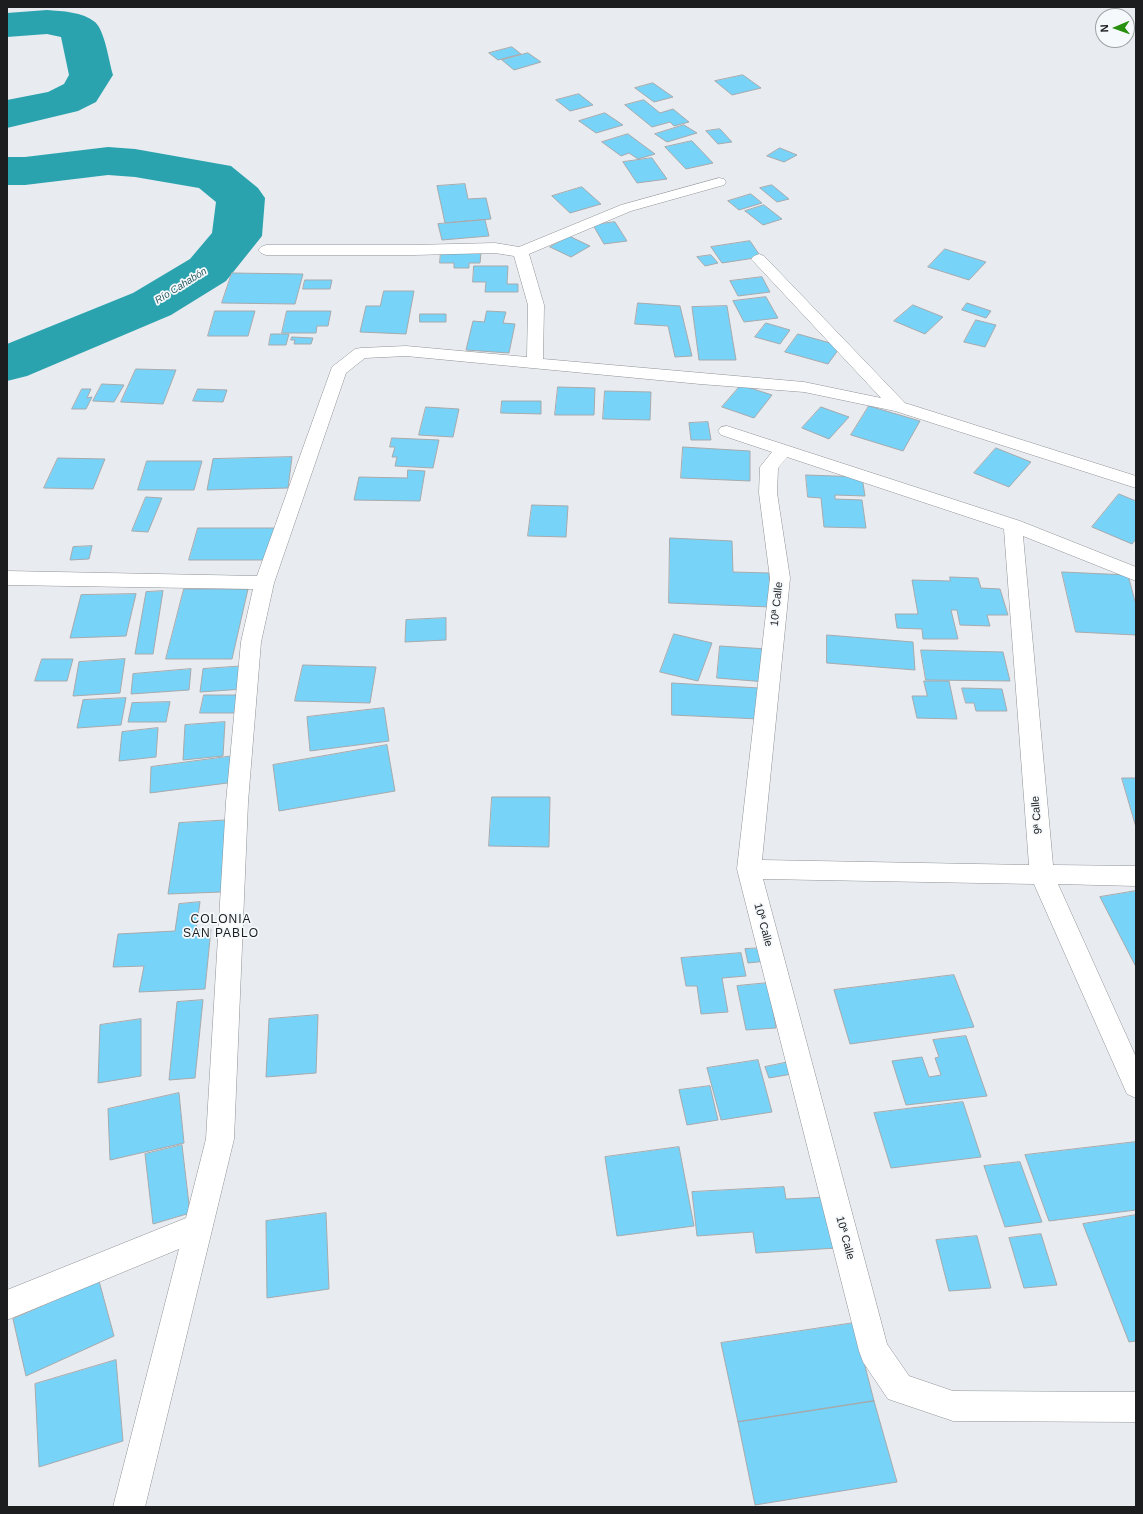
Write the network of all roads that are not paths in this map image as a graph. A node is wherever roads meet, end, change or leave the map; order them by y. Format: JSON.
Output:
{"nodes":[{"id":1,"x":719,"y":182,"type":"dead end"},
{"id":2,"x":266,"y":250,"type":"dead end"},
{"id":3,"x":521,"y":252,"type":"junction"},
{"id":4,"x":759,"y":260,"type":"dead end"},
{"id":5,"x":535,"y":364,"type":"junction"},
{"id":6,"x":899,"y":407,"type":"junction"},
{"id":7,"x":727,"y":431,"type":"dead end"},
{"id":8,"x":784,"y":449,"type":"junction"},
{"id":9,"x":1136,"y":482,"type":"edge"},
{"id":10,"x":1014,"y":525,"type":"junction"},
{"id":11,"x":1136,"y":574,"type":"edge"},
{"id":12,"x":7,"y":578,"type":"edge"},
{"id":13,"x":264,"y":584,"type":"junction"},
{"id":14,"x":749,"y":869,"type":"junction"},
{"id":15,"x":1042,"y":875,"type":"junction"},
{"id":16,"x":1136,"y":876,"type":"edge"},
{"id":17,"x":1136,"y":1086,"type":"edge"},
{"id":18,"x":198,"y":1227,"type":"junction"},
{"id":19,"x":7,"y":1305,"type":"edge"},
{"id":20,"x":1136,"y":1407,"type":"edge"},
{"id":21,"x":129,"y":1507,"type":"edge"}],
"edges":[{"from":1,"to":3,"type":"street"},
{"from":2,"to":3,"type":"street"},
{"from":3,"to":5,"type":"street"},
{"from":4,"to":6,"type":"street"},
{"from":5,"to":6,"type":"street"},
{"from":5,"to":13,"type":"street"},
{"from":6,"to":9,"type":"street"},
{"from":7,"to":8,"type":"street"},
{"from":8,"to":10,"type":"street"},
{"from":8,"to":14,"type":"street","name":"10ª Calle"},
{"from":10,"to":11,"type":"street"},
{"from":10,"to":15,"type":"street","name":"9ª Calle"},
{"from":12,"to":13,"type":"street"},
{"from":13,"to":18,"type":"street"},
{"from":14,"to":15,"type":"street"},
{"from":14,"to":20,"type":"street","name":"10ª Calle"},
{"from":15,"to":16,"type":"street"},
{"from":15,"to":17,"type":"street","name":"9ª Calle"},
{"from":18,"to":19,"type":"street"},
{"from":18,"to":21,"type":"street"}]}
